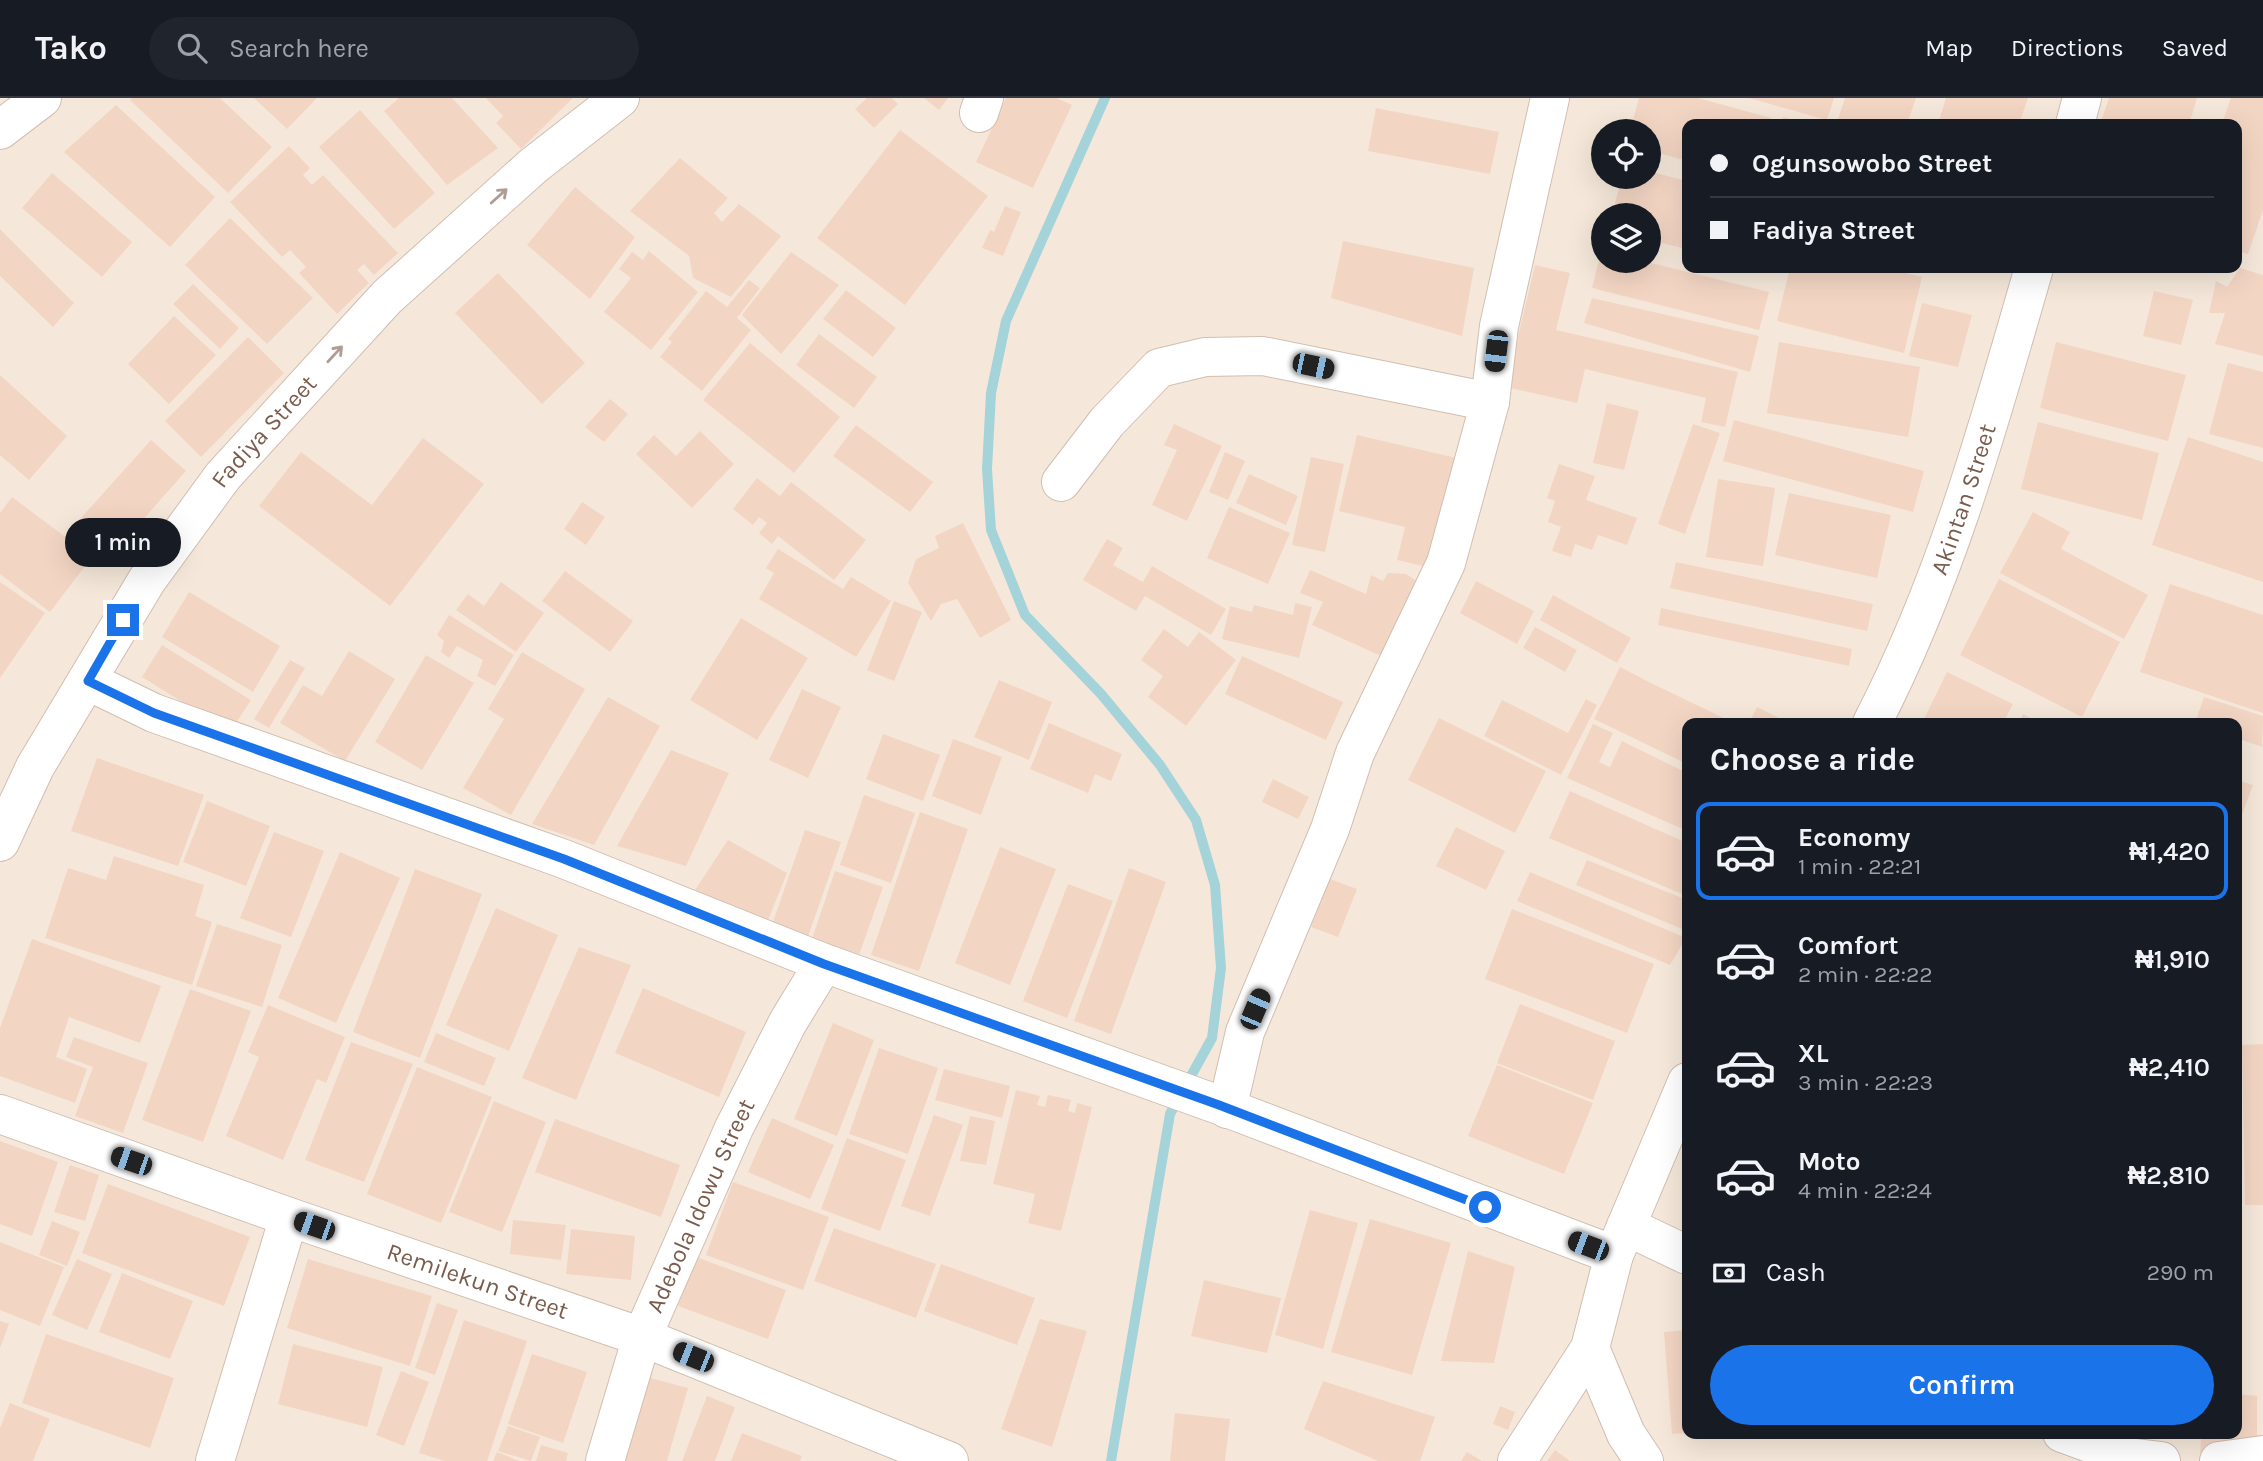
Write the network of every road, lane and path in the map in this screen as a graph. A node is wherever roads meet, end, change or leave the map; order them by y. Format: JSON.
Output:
{"nodes":[{"id":1,"x":42,"y":98,"type":"edge"},
{"id":2,"x":620,"y":98,"type":"edge"},
{"id":3,"x":1550,"y":98,"type":"edge"},
{"id":4,"x":2082,"y":98,"type":"edge"},
{"id":5,"x":2076,"y":119,"type":"edge"},
{"id":6,"x":0,"y":130,"type":"edge"},
{"id":7,"x":2033,"y":273,"type":"edge"},
{"id":8,"x":1490,"y":402,"type":"junction"},
{"id":9,"x":1061,"y":482,"type":"dead end"},
{"id":10,"x":88,"y":681,"type":"junction"},
{"id":11,"x":1874,"y":718,"type":"edge"},
{"id":12,"x":0,"y":842,"type":"edge"},
{"id":13,"x":824,"y":964,"type":"junction"},
{"id":14,"x":1682,"y":1094,"type":"edge"},
{"id":15,"x":1223,"y":1107,"type":"junction"},
{"id":16,"x":0,"y":1114,"type":"edge"},
{"id":17,"x":289,"y":1217,"type":"junction"},
{"id":18,"x":1620,"y":1241,"type":"junction"},
{"id":19,"x":1682,"y":1254,"type":"edge"},
{"id":20,"x":642,"y":1337,"type":"junction"},
{"id":21,"x":1590,"y":1348,"type":"junction"},
{"id":22,"x":2078,"y":1439,"type":"edge"},
{"id":23,"x":2263,"y":1455,"type":"edge"},
{"id":24,"x":215,"y":1461,"type":"edge"},
{"id":25,"x":605,"y":1461,"type":"edge"},
{"id":26,"x":949,"y":1461,"type":"edge"},
{"id":27,"x":1517,"y":1461,"type":"edge"},
{"id":28,"x":1644,"y":1461,"type":"edge"},
{"id":29,"x":2161,"y":1461,"type":"edge"},
{"id":30,"x":2219,"y":1461,"type":"edge"}],
"edges":[{"from":1,"to":6,"type":"street"},
{"from":10,"to":2,"type":"street","name":"Fadiya Street","one_way":true},
{"from":3,"to":8,"type":"street"},
{"from":4,"to":5,"type":"street"},
{"from":7,"to":11,"type":"street","name":"Akintan Street"},
{"from":8,"to":9,"type":"street"},
{"from":8,"to":15,"type":"street"},
{"from":10,"to":12,"type":"street","name":"Fadiya Street"},
{"from":10,"to":13,"type":"street"},
{"from":13,"to":15,"type":"street"},
{"from":13,"to":20,"type":"street","name":"Adebola Idowu Street"},
{"from":14,"to":18,"type":"street"},
{"from":15,"to":18,"type":"street"},
{"from":16,"to":17,"type":"street","name":"Remilekun Street"},
{"from":17,"to":20,"type":"street","name":"Remilekun Street"},
{"from":17,"to":24,"type":"street"},
{"from":18,"to":19,"type":"street"},
{"from":18,"to":21,"type":"street"},
{"from":20,"to":25,"type":"street","name":"Adebola Idowu Street"},
{"from":20,"to":26,"type":"street","name":"Remilekun Street"},
{"from":21,"to":27,"type":"street"},
{"from":21,"to":28,"type":"street"},
{"from":22,"to":29,"type":"street"},
{"from":23,"to":30,"type":"street"}]}
